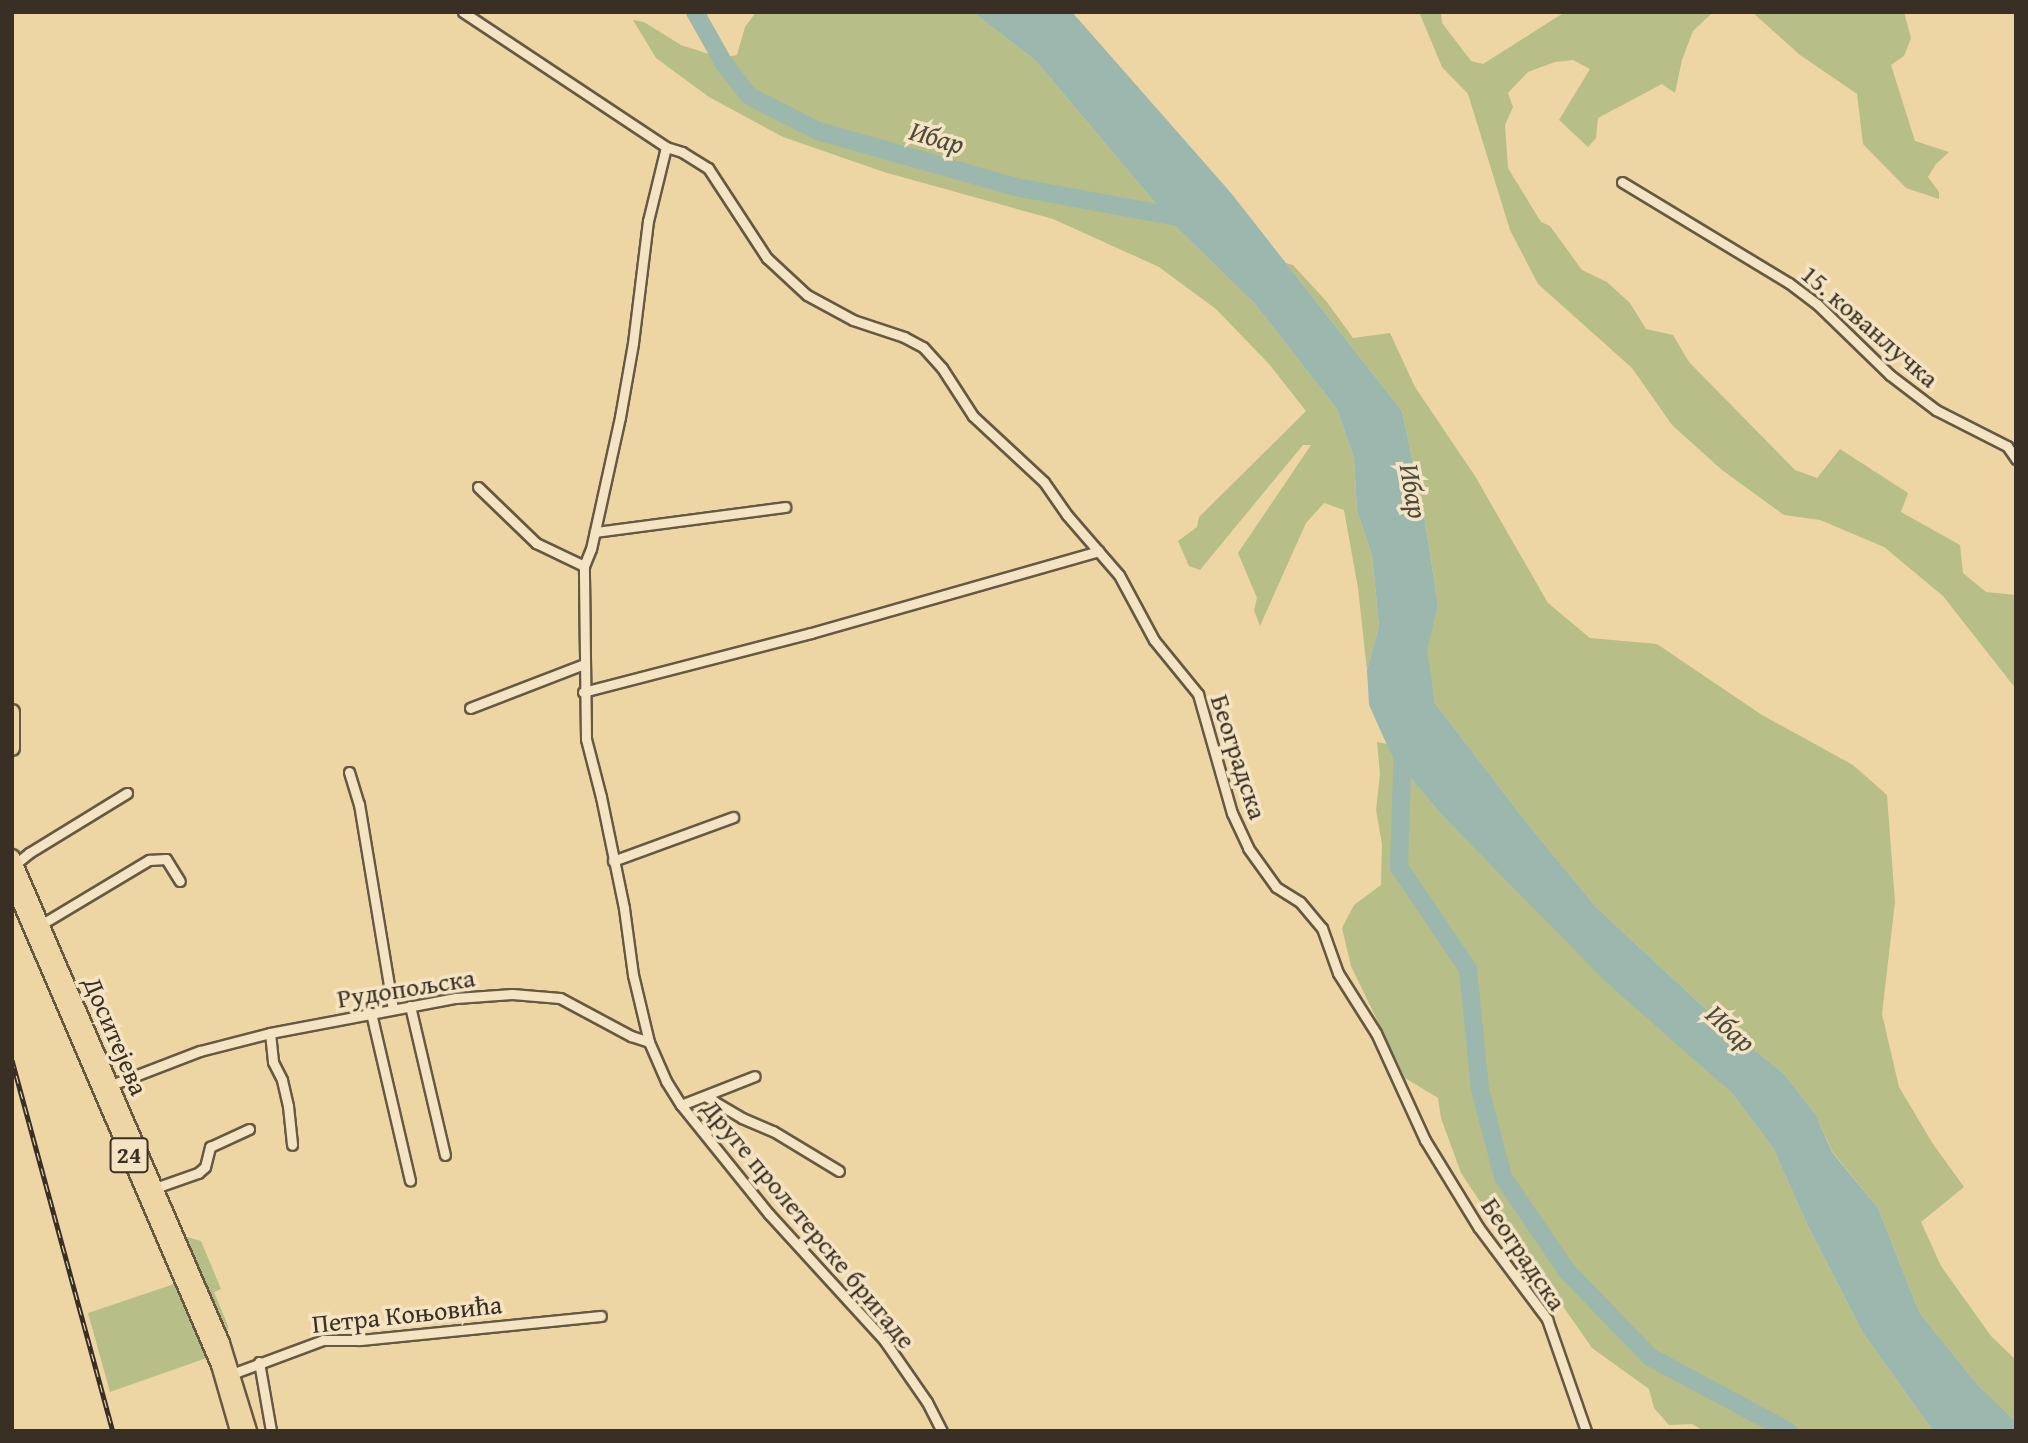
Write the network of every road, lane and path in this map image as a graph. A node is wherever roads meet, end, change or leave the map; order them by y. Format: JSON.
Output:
{"nodes":[{"id":1,"x":463,"y":12,"type":"edge"},
{"id":2,"x":666,"y":148,"type":"junction"},
{"id":3,"x":1622,"y":182,"type":"dead end"},
{"id":4,"x":2016,"y":459,"type":"edge"},
{"id":5,"x":478,"y":487,"type":"dead end"},
{"id":6,"x":785,"y":507,"type":"dead end"},
{"id":7,"x":595,"y":532,"type":"junction"},
{"id":8,"x":1099,"y":551,"type":"junction"},
{"id":9,"x":584,"y":566,"type":"junction"},
{"id":10,"x":584,"y":664,"type":"junction"},
{"id":11,"x":583,"y":692,"type":"junction"},
{"id":12,"x":470,"y":708,"type":"dead end"},
{"id":13,"x":12,"y":712,"type":"edge"},
{"id":14,"x":12,"y":748,"type":"edge"},
{"id":15,"x":349,"y":772,"type":"dead end"},
{"id":16,"x":127,"y":793,"type":"dead end"},
{"id":17,"x":733,"y":817,"type":"dead end"},
{"id":18,"x":613,"y":861,"type":"junction"},
{"id":19,"x":13,"y":863,"type":"edge"},
{"id":20,"x":180,"y":881,"type":"dead end"},
{"id":21,"x":12,"y":883,"type":"edge"},
{"id":22,"x":37,"y":927,"type":"junction"},
{"id":23,"x":410,"y":1006,"type":"junction"},
{"id":24,"x":393,"y":1009,"type":"junction"},
{"id":25,"x":371,"y":1013,"type":"junction"},
{"id":26,"x":270,"y":1033,"type":"junction"},
{"id":27,"x":649,"y":1042,"type":"junction"},
{"id":28,"x":755,"y":1076,"type":"dead end"},
{"id":29,"x":106,"y":1087,"type":"junction"},
{"id":30,"x":705,"y":1096,"type":"junction"},
{"id":31,"x":681,"y":1105,"type":"junction"},
{"id":32,"x":249,"y":1129,"type":"dead end"},
{"id":33,"x":292,"y":1145,"type":"dead end"},
{"id":34,"x":445,"y":1155,"type":"dead end"},
{"id":35,"x":839,"y":1171,"type":"dead end"},
{"id":36,"x":410,"y":1181,"type":"dead end"},
{"id":37,"x":155,"y":1188,"type":"junction"},
{"id":38,"x":601,"y":1316,"type":"dead end"},
{"id":39,"x":259,"y":1362,"type":"junction"},
{"id":40,"x":228,"y":1375,"type":"junction"},
{"id":41,"x":238,"y":1431,"type":"edge"},
{"id":42,"x":249,"y":1431,"type":"edge"},
{"id":43,"x":271,"y":1431,"type":"edge"},
{"id":44,"x":942,"y":1431,"type":"edge"},
{"id":45,"x":1586,"y":1431,"type":"edge"}],
"edges":[{"from":1,"to":2,"type":"street","name":"Београдска"},
{"from":2,"to":7,"type":"street"},
{"from":2,"to":8,"type":"street","name":"Београдска"},
{"from":3,"to":4,"type":"street","name":"15. кованлучка"},
{"from":5,"to":9,"type":"street"},
{"from":6,"to":7,"type":"street"},
{"from":7,"to":9,"type":"street"},
{"from":8,"to":11,"type":"street"},
{"from":8,"to":45,"type":"street","name":"Београдска"},
{"from":9,"to":10,"type":"street"},
{"from":10,"to":11,"type":"street"},
{"from":10,"to":12,"type":"street"},
{"from":11,"to":18,"type":"street"},
{"from":13,"to":14,"type":"main road"},
{"from":15,"to":24,"type":"street"},
{"from":16,"to":19,"type":"street"},
{"from":17,"to":18,"type":"street"},
{"from":18,"to":27,"type":"street"},
{"from":19,"to":22,"type":"main road","name":"Доситејева","number":"24"},
{"from":20,"to":22,"type":"street"},
{"from":21,"to":22,"type":"main road","name":"Доситејева","number":"24"},
{"from":22,"to":29,"type":"main road","name":"Доситејева","number":"24"},
{"from":23,"to":24,"type":"street","name":"Рудопољска"},
{"from":23,"to":27,"type":"street","name":"Рудопољска"},
{"from":23,"to":34,"type":"street"},
{"from":24,"to":25,"type":"street","name":"Рудопољска"},
{"from":25,"to":26,"type":"street","name":"Рудопољска"},
{"from":25,"to":36,"type":"street"},
{"from":26,"to":29,"type":"street","name":"Рудопољска"},
{"from":26,"to":33,"type":"street"},
{"from":27,"to":31,"type":"street","name":"Друге пролетерске бригаде"},
{"from":28,"to":30,"type":"street"},
{"from":29,"to":37,"type":"main road","name":"Доситејева","number":"24"},
{"from":29,"to":40,"type":"main road","name":"Доситејева","number":"24"},
{"from":30,"to":31,"type":"street"},
{"from":30,"to":35,"type":"street"},
{"from":31,"to":44,"type":"street","name":"Друге пролетерске бригаде"},
{"from":32,"to":37,"type":"street"},
{"from":37,"to":40,"type":"main road","name":"Доситејева","number":"24"},
{"from":38,"to":39,"type":"street","name":"Петра Коњовића"},
{"from":39,"to":40,"type":"street","name":"Петра Коњовића"},
{"from":39,"to":43,"type":"street"},
{"from":40,"to":41,"type":"main road","name":"Доситејева","number":"24"},
{"from":40,"to":42,"type":"main road","name":"Доситејева","number":"24"}]}
